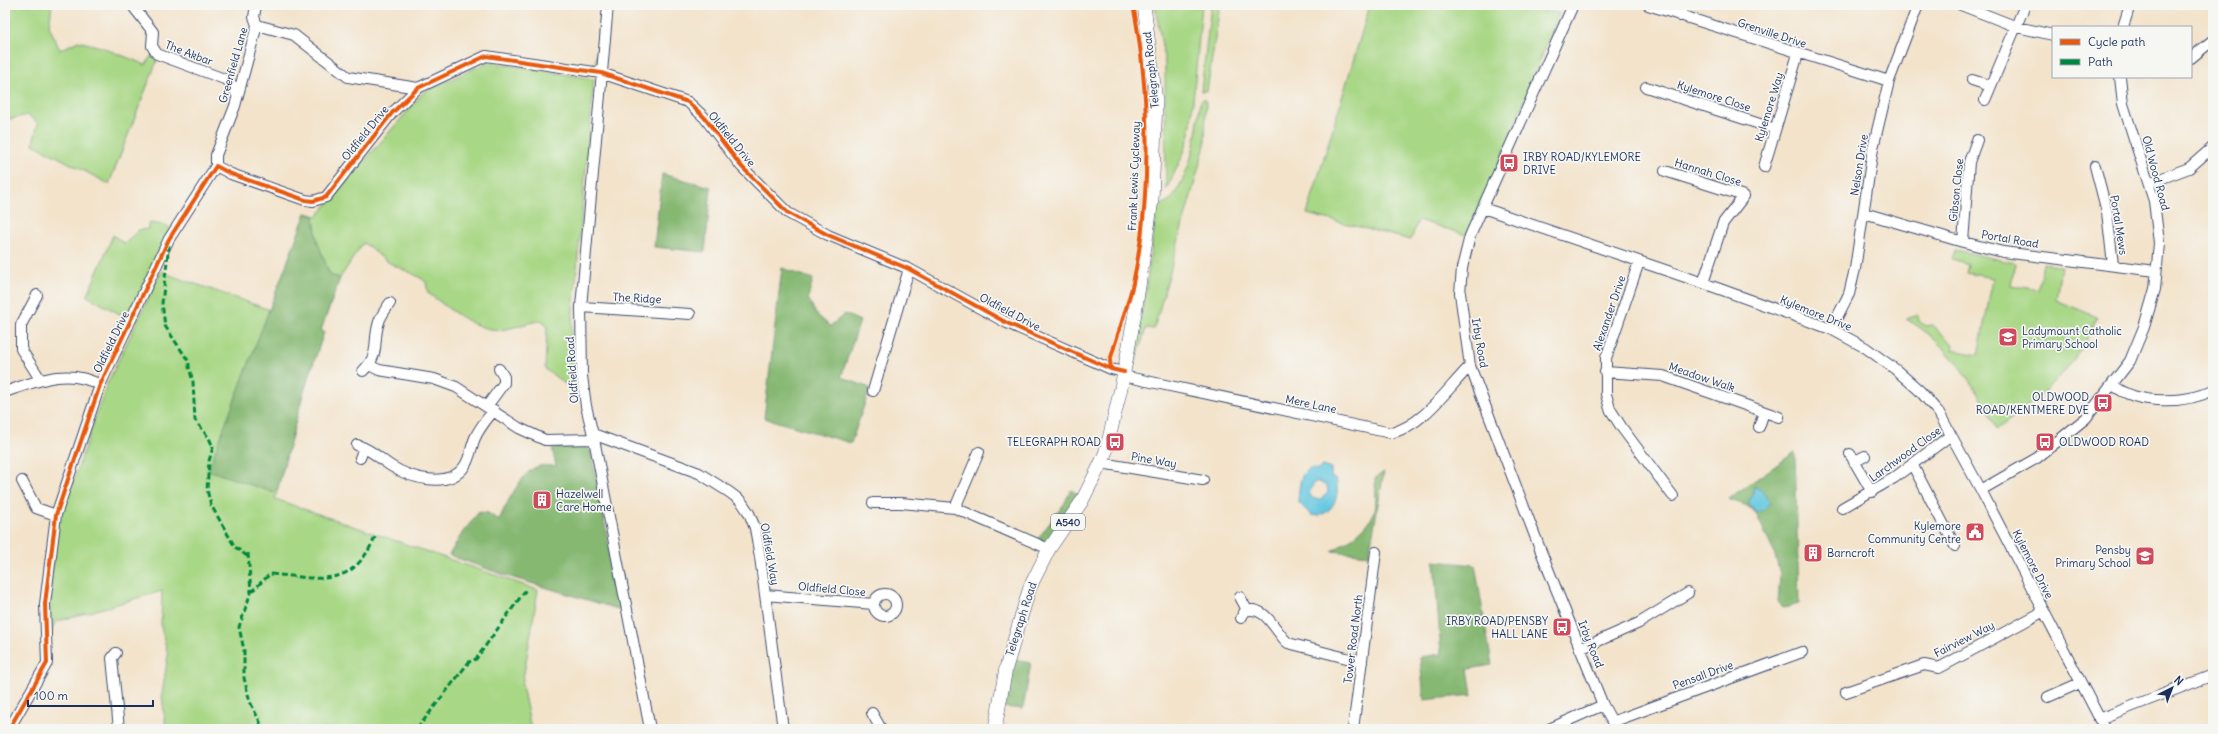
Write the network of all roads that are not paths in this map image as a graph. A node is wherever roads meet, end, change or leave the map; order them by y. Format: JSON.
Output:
{"nodes":[{"id":1,"x":132,"y":5,"type":"edge"},
{"id":2,"x":256,"y":5,"type":"edge"},
{"id":3,"x":608,"y":5,"type":"edge"},
{"id":4,"x":1144,"y":5,"type":"edge"},
{"id":5,"x":1574,"y":5,"type":"edge"},
{"id":6,"x":1648,"y":5,"type":"edge"},
{"id":7,"x":1683,"y":5,"type":"edge"},
{"id":8,"x":1918,"y":5,"type":"edge"},
{"id":9,"x":1961,"y":5,"type":"edge"},
{"id":10,"x":2025,"y":5,"type":"edge"},
{"id":11,"x":2130,"y":5,"type":"edge"},
{"id":12,"x":1680,"y":16,"type":"junction"},
{"id":13,"x":257,"y":25,"type":"junction"},
{"id":14,"x":2124,"y":26,"type":"edge"},
{"id":15,"x":2016,"y":27,"type":"junction"},
{"id":16,"x":2052,"y":35,"type":"edge"},
{"id":17,"x":2213,"y":40,"type":"edge"},
{"id":18,"x":1798,"y":54,"type":"junction"},
{"id":19,"x":2192,"y":57,"type":"edge"},
{"id":20,"x":601,"y":73,"type":"junction"},
{"id":21,"x":2120,"y":78,"type":"edge"},
{"id":22,"x":1972,"y":80,"type":"dead end"},
{"id":23,"x":1889,"y":81,"type":"junction"},
{"id":24,"x":1991,"y":86,"type":"junction"},
{"id":25,"x":1646,"y":87,"type":"dead end"},
{"id":26,"x":418,"y":88,"type":"junction"},
{"id":27,"x":237,"y":95,"type":"junction"},
{"id":28,"x":1985,"y":100,"type":"dead end"},
{"id":29,"x":1775,"y":129,"type":"junction"},
{"id":30,"x":1977,"y":140,"type":"dead end"},
{"id":31,"x":2213,"y":147,"type":"edge"},
{"id":32,"x":216,"y":166,"type":"junction"},
{"id":33,"x":2095,"y":166,"type":"dead end"},
{"id":34,"x":1764,"y":167,"type":"dead end"},
{"id":35,"x":1666,"y":171,"type":"dead end"},
{"id":36,"x":2149,"y":183,"type":"junction"},
{"id":37,"x":1483,"y":208,"type":"junction"},
{"id":38,"x":1864,"y":213,"type":"junction"},
{"id":39,"x":1963,"y":242,"type":"junction"},
{"id":40,"x":1639,"y":262,"type":"junction"},
{"id":41,"x":2113,"y":265,"type":"junction"},
{"id":42,"x":910,"y":269,"type":"junction"},
{"id":43,"x":2156,"y":271,"type":"junction"},
{"id":44,"x":1703,"y":283,"type":"junction"},
{"id":45,"x":37,"y":295,"type":"dead end"},
{"id":46,"x":581,"y":307,"type":"junction"},
{"id":47,"x":389,"y":310,"type":"dead end"},
{"id":48,"x":690,"y":314,"type":"dead end"},
{"id":49,"x":1831,"y":330,"type":"junction"},
{"id":50,"x":1470,"y":366,"type":"junction"},
{"id":51,"x":499,"y":370,"type":"dead end"},
{"id":52,"x":1605,"y":372,"type":"junction"},
{"id":53,"x":1123,"y":374,"type":"junction"},
{"id":54,"x":40,"y":380,"type":"junction"},
{"id":55,"x":100,"y":385,"type":"junction"},
{"id":56,"x":2113,"y":386,"type":"junction"},
{"id":57,"x":2213,"y":390,"type":"edge"},
{"id":58,"x":873,"y":391,"type":"dead end"},
{"id":59,"x":5,"y":392,"type":"edge"},
{"id":60,"x":491,"y":408,"type":"junction"},
{"id":61,"x":1764,"y":412,"type":"junction"},
{"id":62,"x":1779,"y":417,"type":"dead end"},
{"id":63,"x":1759,"y":427,"type":"dead end"},
{"id":64,"x":1951,"y":435,"type":"junction"},
{"id":65,"x":594,"y":437,"type":"junction"},
{"id":66,"x":979,"y":452,"type":"dead end"},
{"id":67,"x":1864,"y":456,"type":"dead end"},
{"id":68,"x":360,"y":458,"type":"dead end"},
{"id":69,"x":1101,"y":463,"type":"junction"},
{"id":70,"x":1912,"y":464,"type":"junction"},
{"id":71,"x":1203,"y":480,"type":"dead end"},
{"id":72,"x":22,"y":482,"type":"dead end"},
{"id":73,"x":1981,"y":490,"type":"junction"},
{"id":74,"x":1872,"y":492,"type":"junction"},
{"id":75,"x":1673,"y":496,"type":"dead end"},
{"id":76,"x":873,"y":503,"type":"dead end"},
{"id":77,"x":955,"y":508,"type":"junction"},
{"id":78,"x":1842,"y":508,"type":"dead end"},
{"id":79,"x":56,"y":515,"type":"junction"},
{"id":80,"x":1955,"y":546,"type":"dead end"},
{"id":81,"x":1049,"y":549,"type":"junction"},
{"id":82,"x":1376,"y":552,"type":"dead end"},
{"id":83,"x":1688,"y":593,"type":"dead end"},
{"id":84,"x":765,"y":595,"type":"junction"},
{"id":85,"x":1240,"y":597,"type":"dead end"},
{"id":86,"x":874,"y":604,"type":"dead end"},
{"id":87,"x":2044,"y":611,"type":"junction"},
{"id":88,"x":1580,"y":649,"type":"junction"},
{"id":89,"x":1802,"y":652,"type":"dead end"},
{"id":90,"x":116,"y":653,"type":"dead end"},
{"id":91,"x":1362,"y":662,"type":"junction"},
{"id":92,"x":2213,"y":675,"type":"edge"},
{"id":93,"x":2080,"y":683,"type":"junction"},
{"id":94,"x":1846,"y":692,"type":"dead end"},
{"id":95,"x":2048,"y":696,"type":"dead end"},
{"id":96,"x":1603,"y":705,"type":"junction"},
{"id":97,"x":872,"y":713,"type":"dead end"},
{"id":98,"x":2100,"y":718,"type":"junction"},
{"id":99,"x":1614,"y":725,"type":"edge"},
{"id":100,"x":9,"y":729,"type":"edge"},
{"id":101,"x":119,"y":729,"type":"edge"},
{"id":102,"x":650,"y":729,"type":"edge"},
{"id":103,"x":783,"y":729,"type":"edge"},
{"id":104,"x":881,"y":729,"type":"edge"},
{"id":105,"x":995,"y":729,"type":"edge"},
{"id":106,"x":1353,"y":729,"type":"edge"},
{"id":107,"x":1549,"y":729,"type":"edge"},
{"id":108,"x":2105,"y":729,"type":"edge"}],
"edges":[{"from":1,"to":27,"type":"street","name":"The Akbar"},
{"from":2,"to":13,"type":"street"},
{"from":3,"to":20,"type":"street","name":"Oldfield Road"},
{"from":4,"to":53,"type":"main road","name":"Telegraph Road","number":"A540"},
{"from":5,"to":37,"type":"street","name":"Irby Road"},
{"from":6,"to":12,"type":"street","name":"Grenville Drive"},
{"from":7,"to":12,"type":"street"},
{"from":8,"to":23,"type":"street","name":"Nelson Drive"},
{"from":9,"to":15,"type":"street"},
{"from":10,"to":15,"type":"street"},
{"from":11,"to":14,"type":"street"},
{"from":12,"to":18,"type":"street","name":"Grenville Drive"},
{"from":13,"to":26,"type":"street","name":"Greenfield Lane"},
{"from":13,"to":27,"type":"street","name":"Greenfield Lane"},
{"from":15,"to":16,"type":"street"},
{"from":15,"to":24,"type":"street"},
{"from":17,"to":19,"type":"street"},
{"from":18,"to":23,"type":"street","name":"Grenville Drive"},
{"from":18,"to":29,"type":"street","name":"Kylemore Way"},
{"from":20,"to":26,"type":"street","name":"Oldfield Drive"},
{"from":20,"to":42,"type":"street","name":"Oldfield Drive"},
{"from":20,"to":46,"type":"street","name":"Oldfield Road"},
{"from":21,"to":36,"type":"street","name":"Old Wood Road"},
{"from":22,"to":24,"type":"street"},
{"from":23,"to":38,"type":"street","name":"Nelson Drive"},
{"from":24,"to":28,"type":"street"},
{"from":25,"to":29,"type":"street","name":"Kylemore Close"},
{"from":26,"to":32,"type":"street","name":"Oldfield Drive"},
{"from":27,"to":32,"type":"street","name":"Greenfield Lane"},
{"from":29,"to":34,"type":"street","name":"Kylemore Way"},
{"from":30,"to":39,"type":"street","name":"Gibson Close"},
{"from":31,"to":36,"type":"street"},
{"from":32,"to":55,"type":"street","name":"Oldfield Drive"},
{"from":33,"to":41,"type":"street","name":"Portal Mews"},
{"from":35,"to":44,"type":"street","name":"Hannah Close"},
{"from":36,"to":43,"type":"street","name":"Old Wood Road"},
{"from":37,"to":40,"type":"street","name":"Kylemore Drive"},
{"from":37,"to":50,"type":"street","name":"Irby Road"},
{"from":38,"to":39,"type":"street","name":"Portal Road"},
{"from":38,"to":49,"type":"street","name":"Nelson Drive"},
{"from":39,"to":41,"type":"street","name":"Portal Road"},
{"from":40,"to":44,"type":"street","name":"Kylemore Drive"},
{"from":40,"to":52,"type":"street","name":"Alexander Drive"},
{"from":41,"to":43,"type":"street","name":"Portal Road"},
{"from":42,"to":53,"type":"street","name":"Oldfield Drive"},
{"from":42,"to":58,"type":"street"},
{"from":43,"to":56,"type":"street","name":"Old Wood Road"},
{"from":44,"to":49,"type":"street","name":"Kylemore Drive"},
{"from":45,"to":54,"type":"street"},
{"from":46,"to":48,"type":"street","name":"The Ridge"},
{"from":46,"to":65,"type":"street","name":"Oldfield Road"},
{"from":47,"to":60,"type":"street"},
{"from":49,"to":64,"type":"street","name":"Kylemore Drive"},
{"from":50,"to":53,"type":"street","name":"Mere Lane"},
{"from":50,"to":88,"type":"street","name":"Irby Road"},
{"from":51,"to":60,"type":"street"},
{"from":52,"to":61,"type":"street","name":"Meadow Walk"},
{"from":52,"to":75,"type":"street","name":"Alexander Drive"},
{"from":53,"to":69,"type":"main road","name":"Telegraph Road","number":"A540"},
{"from":54,"to":55,"type":"street"},
{"from":54,"to":59,"type":"street"},
{"from":55,"to":79,"type":"street","name":"Oldfield Drive"},
{"from":56,"to":57,"type":"street"},
{"from":56,"to":73,"type":"street","name":"Old Wood Road"},
{"from":60,"to":65,"type":"street"},
{"from":60,"to":68,"type":"street"},
{"from":61,"to":62,"type":"street","name":"Meadow Walk"},
{"from":61,"to":63,"type":"street"},
{"from":64,"to":70,"type":"street","name":"Larchwood Close"},
{"from":64,"to":73,"type":"street","name":"Kylemore Drive"},
{"from":65,"to":84,"type":"street","name":"Oldfield Way"},
{"from":65,"to":102,"type":"street","name":"Oldfield Road"},
{"from":66,"to":77,"type":"street"},
{"from":67,"to":74,"type":"street","name":"Larchwood Close"},
{"from":69,"to":71,"type":"street","name":"Pine Way"},
{"from":69,"to":81,"type":"main road","name":"Telegraph Road","number":"A540"},
{"from":70,"to":74,"type":"street","name":"Larchwood Close"},
{"from":70,"to":80,"type":"street"},
{"from":72,"to":79,"type":"street"},
{"from":73,"to":87,"type":"street","name":"Kylemore Drive"},
{"from":74,"to":78,"type":"street","name":"Larchwood Close"},
{"from":76,"to":77,"type":"street"},
{"from":77,"to":81,"type":"street"},
{"from":79,"to":100,"type":"street","name":"Oldfield Drive"},
{"from":81,"to":105,"type":"main road","name":"Telegraph Road","number":"A540"},
{"from":82,"to":91,"type":"street","name":"Tower Road North"},
{"from":83,"to":88,"type":"street"},
{"from":84,"to":86,"type":"street","name":"Oldfield Close"},
{"from":84,"to":103,"type":"street","name":"Oldfield Way"},
{"from":85,"to":91,"type":"street"},
{"from":87,"to":93,"type":"street","name":"Kylemore Drive"},
{"from":87,"to":94,"type":"street","name":"Fairview Way"},
{"from":88,"to":96,"type":"street","name":"Irby Road"},
{"from":89,"to":99,"type":"street","name":"Pensall Drive"},
{"from":90,"to":101,"type":"street"},
{"from":91,"to":106,"type":"street","name":"Tower Road North"},
{"from":92,"to":98,"type":"street"},
{"from":93,"to":95,"type":"street"},
{"from":93,"to":98,"type":"street","name":"Kylemore Drive"},
{"from":96,"to":99,"type":"street","name":"Irby Road"},
{"from":96,"to":107,"type":"street"},
{"from":97,"to":104,"type":"street"},
{"from":98,"to":108,"type":"street","name":"Kylemore Drive"}]}
